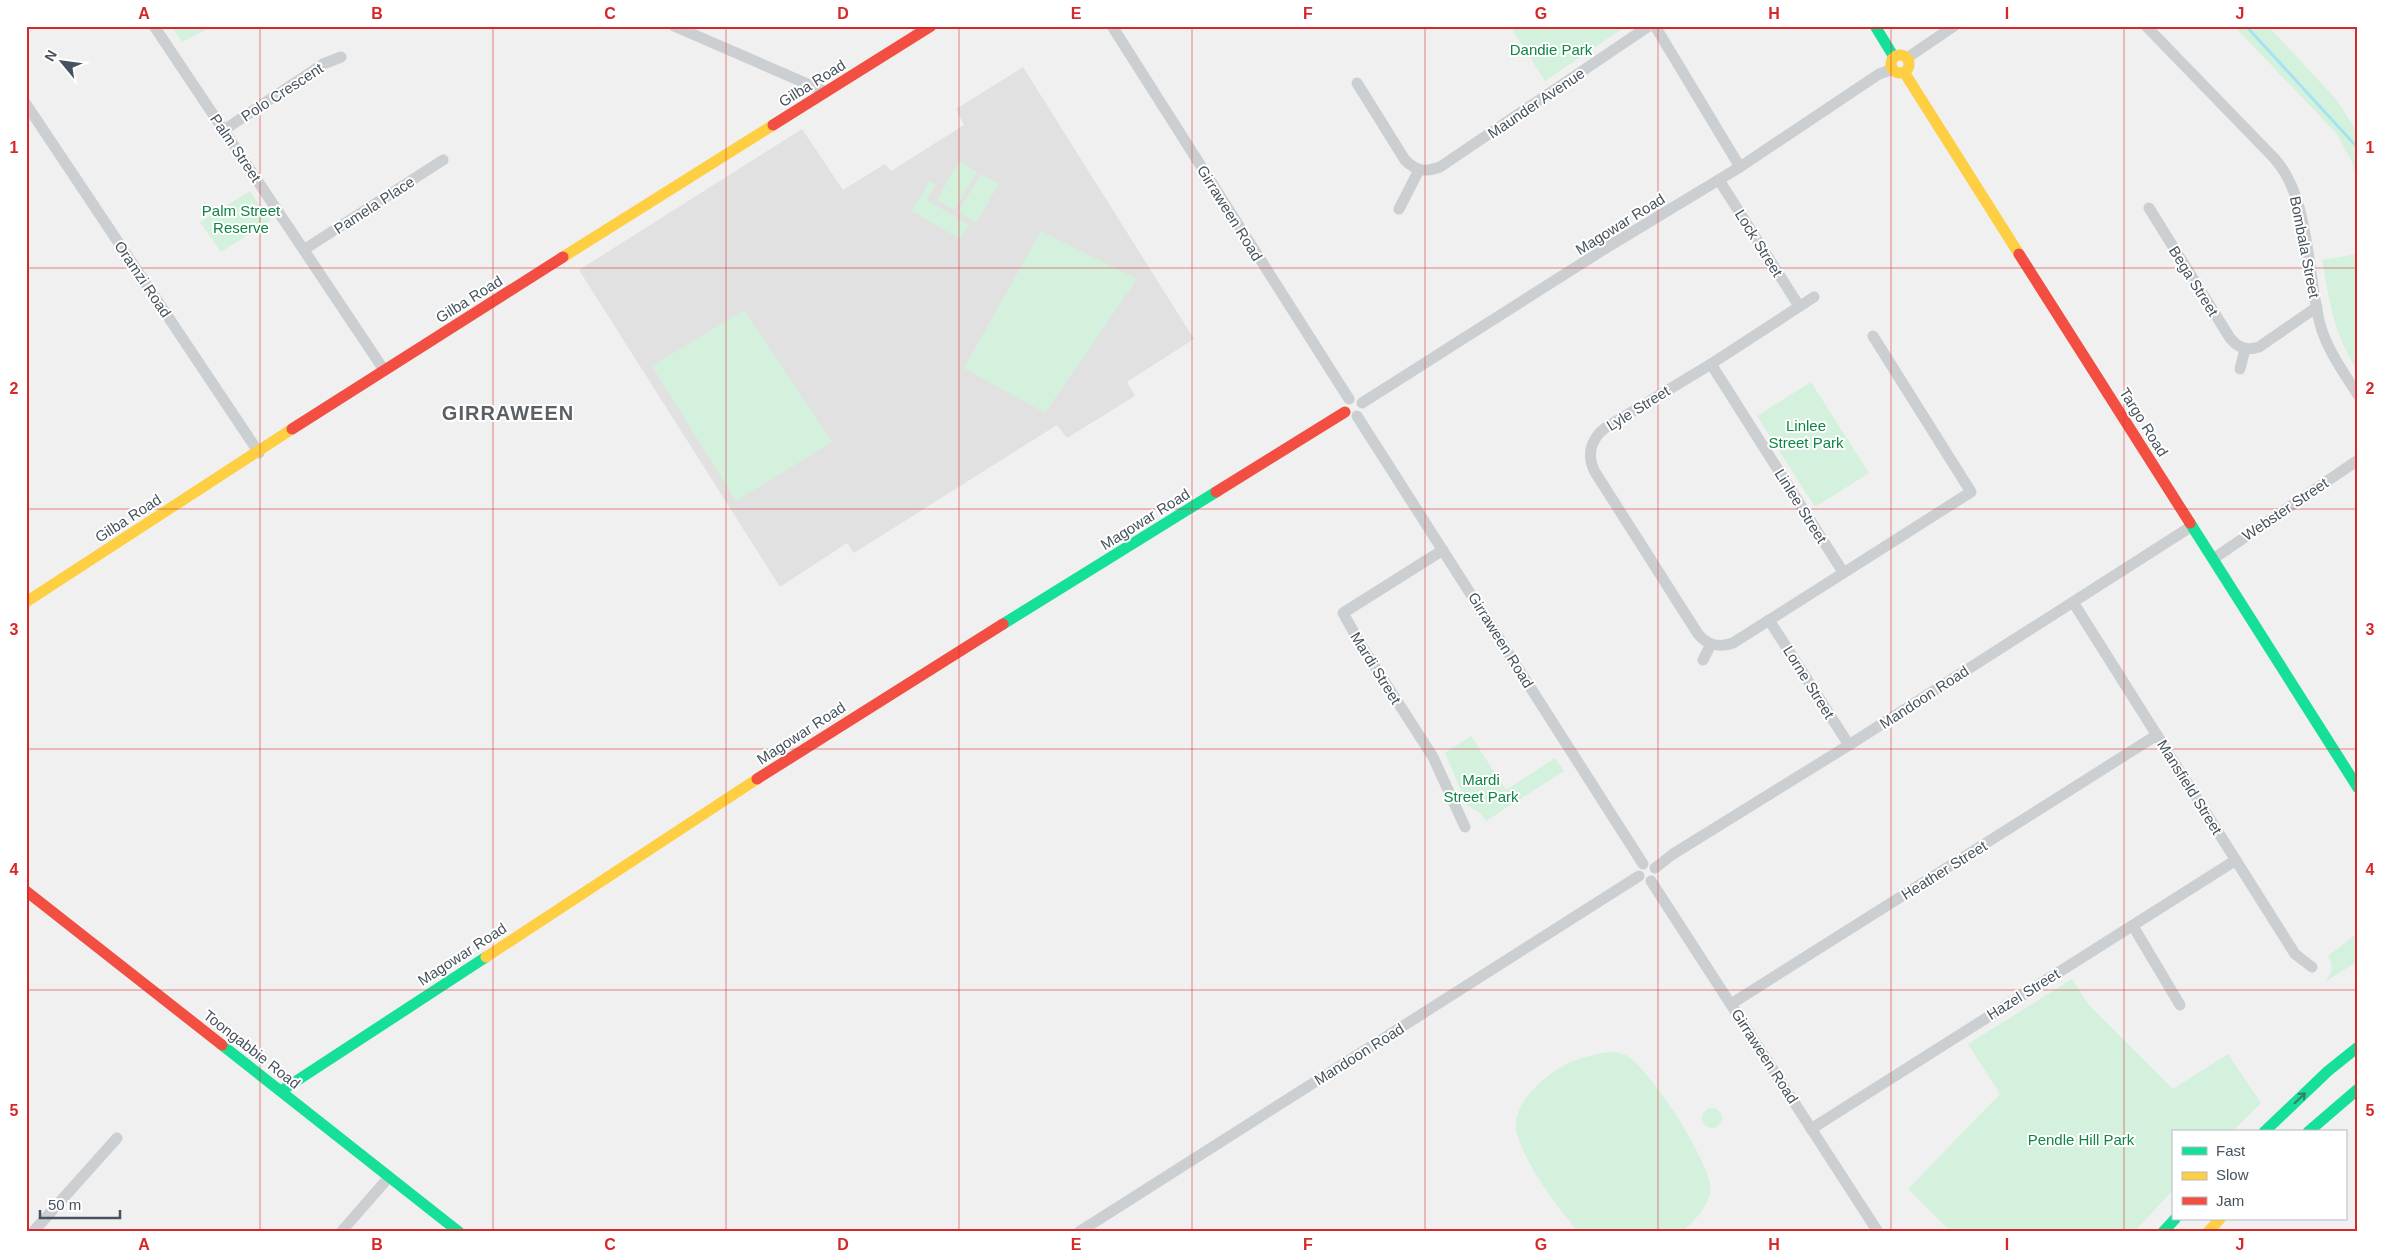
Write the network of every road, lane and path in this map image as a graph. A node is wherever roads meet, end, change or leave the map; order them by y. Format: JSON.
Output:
{"nodes":[{"id":1,"x":154,"y":26,"type":"edge"},
{"id":2,"x":674,"y":26,"type":"edge"},
{"id":3,"x":931,"y":26,"type":"edge"},
{"id":4,"x":1112,"y":26,"type":"edge"},
{"id":5,"x":1649,"y":26,"type":"edge"},
{"id":6,"x":1655,"y":26,"type":"edge"},
{"id":7,"x":1875,"y":26,"type":"edge"},
{"id":8,"x":1954,"y":26,"type":"edge"},
{"id":9,"x":2146,"y":26,"type":"edge"},
{"id":10,"x":341,"y":57,"type":"dead end"},
{"id":11,"x":1894,"y":57,"type":"junction"},
{"id":12,"x":1908,"y":58,"type":"junction"},
{"id":13,"x":1899,"y":70,"type":"junction"},
{"id":14,"x":1358,"y":84,"type":"dead end"},
{"id":15,"x":826,"y":92,"type":"junction"},
{"id":16,"x":26,"y":104,"type":"edge"},
{"id":17,"x":224,"y":130,"type":"junction"},
{"id":18,"x":443,"y":160,"type":"dead end"},
{"id":19,"x":1740,"y":167,"type":"junction"},
{"id":20,"x":1419,"y":170,"type":"junction"},
{"id":21,"x":1719,"y":180,"type":"junction"},
{"id":22,"x":2149,"y":208,"type":"dead end"},
{"id":23,"x":1399,"y":209,"type":"dead end"},
{"id":24,"x":305,"y":249,"type":"junction"},
{"id":25,"x":1814,"y":297,"type":"dead end"},
{"id":26,"x":1799,"y":306,"type":"junction"},
{"id":27,"x":2317,"y":307,"type":"junction"},
{"id":28,"x":1873,"y":336,"type":"dead end"},
{"id":29,"x":2245,"y":349,"type":"junction"},
{"id":30,"x":1711,"y":364,"type":"junction"},
{"id":31,"x":2240,"y":369,"type":"dead end"},
{"id":32,"x":384,"y":370,"type":"junction"},
{"id":33,"x":2358,"y":395,"type":"edge"},
{"id":34,"x":1349,"y":399,"type":"junction"},
{"id":35,"x":1362,"y":403,"type":"junction"},
{"id":36,"x":1345,"y":412,"type":"junction"},
{"id":37,"x":1357,"y":416,"type":"junction"},
{"id":38,"x":259,"y":453,"type":"junction"},
{"id":39,"x":2358,"y":460,"type":"edge"},
{"id":40,"x":2192,"y":526,"type":"junction"},
{"id":41,"x":1444,"y":550,"type":"junction"},
{"id":42,"x":2213,"y":559,"type":"junction"},
{"id":43,"x":1843,"y":572,"type":"junction"},
{"id":44,"x":26,"y":602,"type":"edge"},
{"id":45,"x":2073,"y":602,"type":"junction"},
{"id":46,"x":1769,"y":620,"type":"junction"},
{"id":47,"x":1711,"y":644,"type":"junction"},
{"id":48,"x":1703,"y":660,"type":"dead end"},
{"id":49,"x":2157,"y":735,"type":"junction"},
{"id":50,"x":1849,"y":745,"type":"junction"},
{"id":51,"x":2358,"y":788,"type":"edge"},
{"id":52,"x":1466,"y":827,"type":"dead end"},
{"id":53,"x":2236,"y":860,"type":"junction"},
{"id":54,"x":1643,"y":864,"type":"junction"},
{"id":55,"x":1655,"y":868,"type":"junction"},
{"id":56,"x":1638,"y":876,"type":"junction"},
{"id":57,"x":1651,"y":881,"type":"junction"},
{"id":58,"x":26,"y":891,"type":"edge"},
{"id":59,"x":2133,"y":926,"type":"junction"},
{"id":60,"x":2312,"y":966,"type":"dead end"},
{"id":61,"x":1731,"y":1004,"type":"junction"},
{"id":62,"x":2180,"y":1005,"type":"dead end"},
{"id":63,"x":2358,"y":1047,"type":"edge"},
{"id":64,"x":2358,"y":1089,"type":"edge"},
{"id":65,"x":281,"y":1091,"type":"junction"},
{"id":66,"x":1812,"y":1129,"type":"junction"},
{"id":67,"x":2266,"y":1130,"type":"edge"},
{"id":68,"x":2310,"y":1130,"type":"edge"},
{"id":69,"x":118,"y":1138,"type":"dead end"},
{"id":70,"x":389,"y":1177,"type":"junction"},
{"id":71,"x":2174,"y":1220,"type":"edge"},
{"id":72,"x":2219,"y":1220,"type":"edge"},
{"id":73,"x":33,"y":1232,"type":"edge"},
{"id":74,"x":341,"y":1232,"type":"edge"},
{"id":75,"x":459,"y":1232,"type":"edge"},
{"id":76,"x":1079,"y":1232,"type":"edge"},
{"id":77,"x":1878,"y":1232,"type":"edge"},
{"id":78,"x":2163,"y":1232,"type":"edge"},
{"id":79,"x":2208,"y":1232,"type":"edge"}],
"edges":[{"from":1,"to":17,"type":"street","name":"Palm Street"},
{"from":2,"to":15,"type":"street"},
{"from":3,"to":15,"type":"main road","name":"Gilba Road"},
{"from":4,"to":34,"type":"street","name":"Girraween Road"},
{"from":5,"to":20,"type":"street","name":"Maunder Avenue"},
{"from":6,"to":19,"type":"street"},
{"from":7,"to":11,"type":"main road"},
{"from":8,"to":12,"type":"street"},
{"from":9,"to":27,"type":"street","name":"Bombala Street"},
{"from":10,"to":17,"type":"street","name":"Polo Crescent"},
{"from":11,"to":12,"type":"main road"},
{"from":11,"to":13,"type":"main road"},
{"from":12,"to":13,"type":"main road"},
{"from":13,"to":19,"type":"street","name":"Magowar Road"},
{"from":13,"to":40,"type":"main road","name":"Targo Road"},
{"from":14,"to":20,"type":"street"},
{"from":15,"to":32,"type":"main road","name":"Gilba Road"},
{"from":16,"to":38,"type":"street","name":"Oramzi Road"},
{"from":17,"to":24,"type":"street","name":"Palm Street"},
{"from":18,"to":24,"type":"street","name":"Pamela Place"},
{"from":19,"to":21,"type":"street","name":"Magowar Road"},
{"from":20,"to":23,"type":"street"},
{"from":21,"to":26,"type":"street","name":"Lock Street"},
{"from":21,"to":35,"type":"street","name":"Magowar Road"},
{"from":22,"to":29,"type":"street","name":"Bega Street"},
{"from":24,"to":32,"type":"street","name":"Palm Street"},
{"from":25,"to":26,"type":"street","name":"Lyle Street"},
{"from":26,"to":30,"type":"street","name":"Lyle Street"},
{"from":27,"to":29,"type":"street"},
{"from":27,"to":33,"type":"street","name":"Bombala Street"},
{"from":28,"to":43,"type":"street"},
{"from":29,"to":31,"type":"street"},
{"from":30,"to":43,"type":"street","name":"Linlee Street"},
{"from":30,"to":47,"type":"street","name":"Lyle Street"},
{"from":32,"to":38,"type":"main road","name":"Gilba Road"},
{"from":34,"to":35,"type":"street"},
{"from":34,"to":36,"type":"street"},
{"from":35,"to":37,"type":"street"},
{"from":36,"to":37,"type":"street"},
{"from":36,"to":65,"type":"main road","name":"Magowar Road"},
{"from":37,"to":41,"type":"street","name":"Girraween Road"},
{"from":38,"to":44,"type":"main road","name":"Gilba Road"},
{"from":39,"to":42,"type":"street","name":"Webster Street"},
{"from":40,"to":42,"type":"main road","name":"Targo Road"},
{"from":40,"to":45,"type":"street","name":"Mandoon Road"},
{"from":41,"to":52,"type":"street","name":"Mardi Street"},
{"from":41,"to":54,"type":"street","name":"Girraween Road"},
{"from":42,"to":51,"type":"main road","name":"Targo Road"},
{"from":43,"to":46,"type":"street"},
{"from":45,"to":49,"type":"street","name":"Mansfield Street"},
{"from":45,"to":50,"type":"street","name":"Mandoon Road"},
{"from":46,"to":47,"type":"street"},
{"from":46,"to":50,"type":"street","name":"Lorne Street"},
{"from":47,"to":48,"type":"street"},
{"from":49,"to":53,"type":"street","name":"Mansfield Street"},
{"from":49,"to":61,"type":"street","name":"Heather Street"},
{"from":50,"to":55,"type":"street","name":"Mandoon Road"},
{"from":53,"to":59,"type":"street","name":"Hazel Street"},
{"from":53,"to":60,"type":"street","name":"Mansfield Street"},
{"from":54,"to":55,"type":"street"},
{"from":54,"to":56,"type":"street"},
{"from":55,"to":57,"type":"street"},
{"from":56,"to":57,"type":"street"},
{"from":56,"to":76,"type":"street","name":"Mandoon Road"},
{"from":57,"to":61,"type":"street","name":"Girraween Road"},
{"from":58,"to":65,"type":"main road","name":"Toongabbie Road"},
{"from":59,"to":62,"type":"street"},
{"from":59,"to":66,"type":"street","name":"Hazel Street"},
{"from":61,"to":66,"type":"street","name":"Girraween Road"},
{"from":67,"to":63,"type":"main road","one_way":true},
{"from":64,"to":68,"type":"main road"},
{"from":65,"to":70,"type":"main road","name":"Toongabbie Road"},
{"from":66,"to":77,"type":"street","name":"Girraween Road"},
{"from":69,"to":73,"type":"street"},
{"from":70,"to":74,"type":"street"},
{"from":70,"to":75,"type":"main road","name":"Toongabbie Road"},
{"from":71,"to":78,"type":"main road"},
{"from":72,"to":79,"type":"main road"}]}
